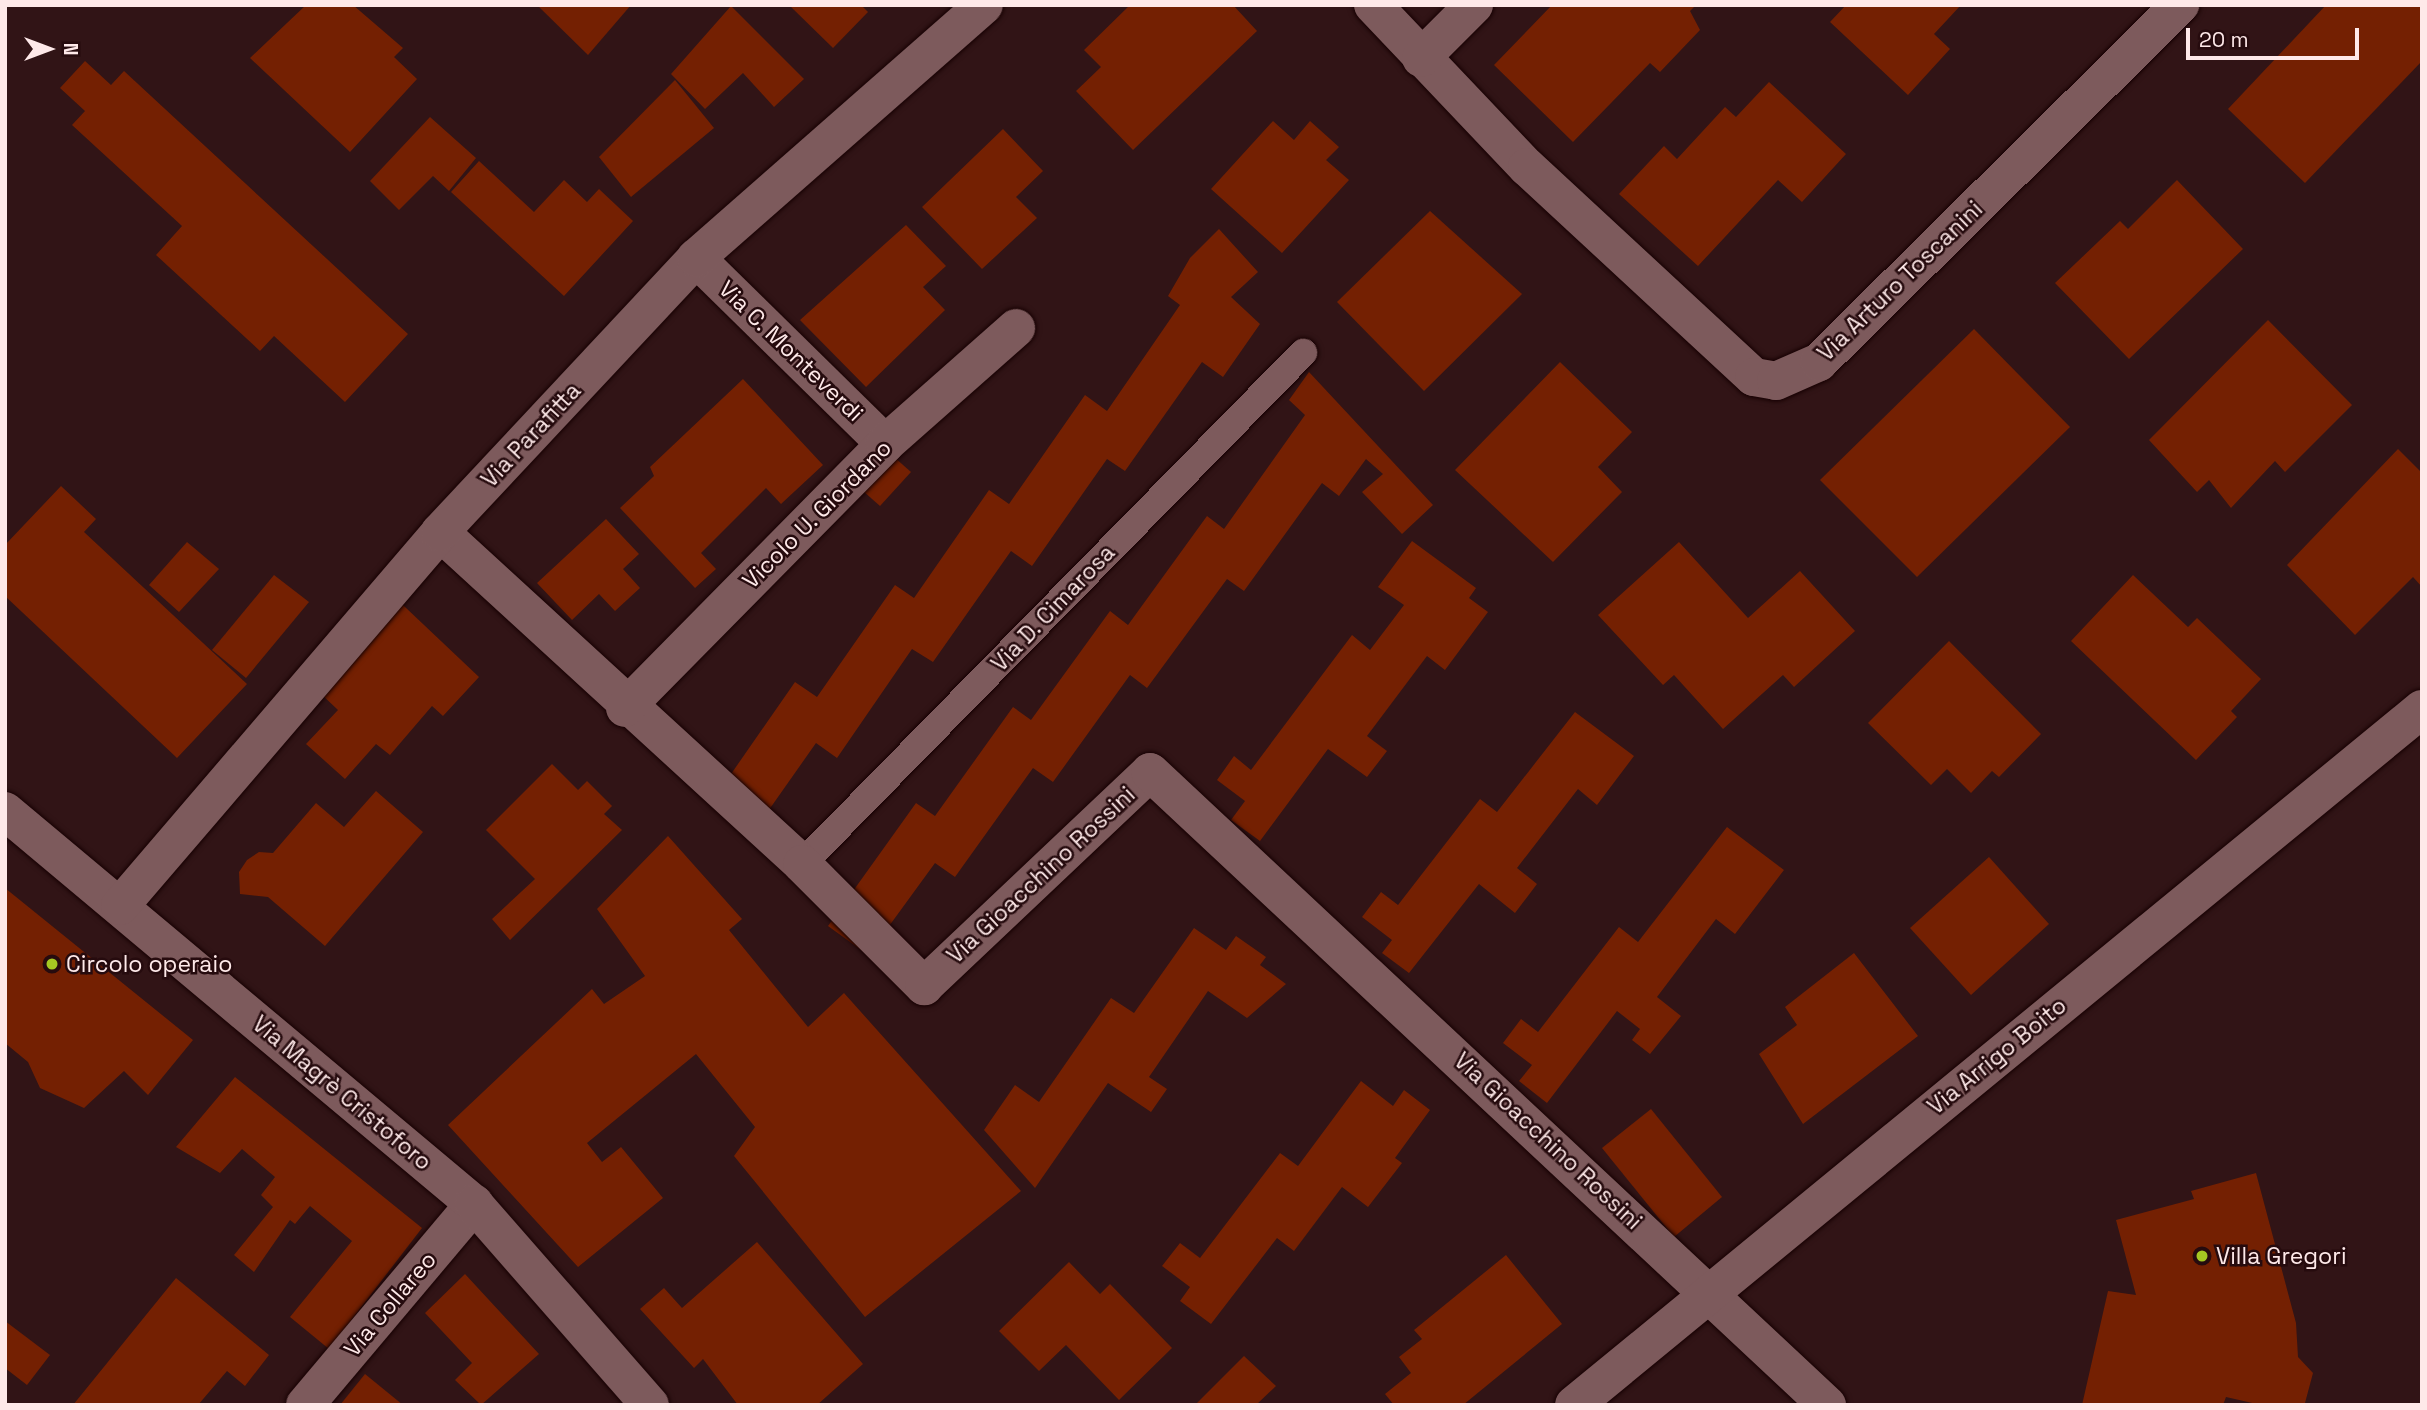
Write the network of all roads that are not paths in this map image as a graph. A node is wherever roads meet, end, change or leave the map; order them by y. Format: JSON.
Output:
{"nodes":[{"id":1,"x":984,"y":5,"type":"edge"},
{"id":2,"x":1373,"y":5,"type":"edge"},
{"id":3,"x":1474,"y":5,"type":"edge"},
{"id":4,"x":2180,"y":5,"type":"edge"},
{"id":5,"x":1421,"y":58,"type":"junction"},
{"id":6,"x":696,"y":258,"type":"junction"},
{"id":7,"x":1016,"y":328,"type":"dead end"},
{"id":8,"x":1303,"y":353,"type":"dead end"},
{"id":9,"x":886,"y":444,"type":"junction"},
{"id":10,"x":440,"y":532,"type":"junction"},
{"id":11,"x":625,"y":708,"type":"junction"},
{"id":12,"x":2422,"y":709,"type":"edge"},
{"id":13,"x":5,"y":811,"type":"edge"},
{"id":14,"x":802,"y":864,"type":"junction"},
{"id":15,"x":120,"y":906,"type":"junction"},
{"id":16,"x":474,"y":1204,"type":"junction"},
{"id":17,"x":1710,"y":1290,"type":"junction"},
{"id":18,"x":305,"y":1405,"type":"edge"},
{"id":19,"x":650,"y":1405,"type":"edge"},
{"id":20,"x":1574,"y":1405,"type":"edge"},
{"id":21,"x":1827,"y":1405,"type":"edge"}],
"edges":[{"from":1,"to":6,"type":"street","name":"Via Parafitta"},
{"from":2,"to":5,"type":"street","name":"Via Arturo Toscanini"},
{"from":3,"to":5,"type":"street"},
{"from":4,"to":5,"type":"street","name":"Via Arturo Toscanini"},
{"from":6,"to":9,"type":"street","name":"Via C. Monteverdi"},
{"from":6,"to":10,"type":"street","name":"Via Parafitta"},
{"from":7,"to":9,"type":"street","name":"Vicolo U. Giordano"},
{"from":8,"to":14,"type":"lane","name":"Via D. Cimarosa"},
{"from":9,"to":11,"type":"street","name":"Vicolo U. Giordano"},
{"from":10,"to":11,"type":"street","name":"Via Gioacchino Rossini"},
{"from":10,"to":15,"type":"street","name":"Via Parafitta"},
{"from":11,"to":14,"type":"street","name":"Via Gioacchino Rossini"},
{"from":12,"to":17,"type":"street","name":"Via Arrigo Boito"},
{"from":13,"to":15,"type":"street","name":"Via Magrè Cristoforo"},
{"from":14,"to":17,"type":"street","name":"Via Gioacchino Rossini"},
{"from":15,"to":16,"type":"street","name":"Via Magrè Cristoforo"},
{"from":16,"to":18,"type":"street","name":"Via Collareo"},
{"from":16,"to":19,"type":"street","name":"Via Magrè Cristoforo"},
{"from":17,"to":20,"type":"street","name":"Via Arrigo Boito"},
{"from":17,"to":21,"type":"street","name":"Via Gioacchino Rossini"}]}
